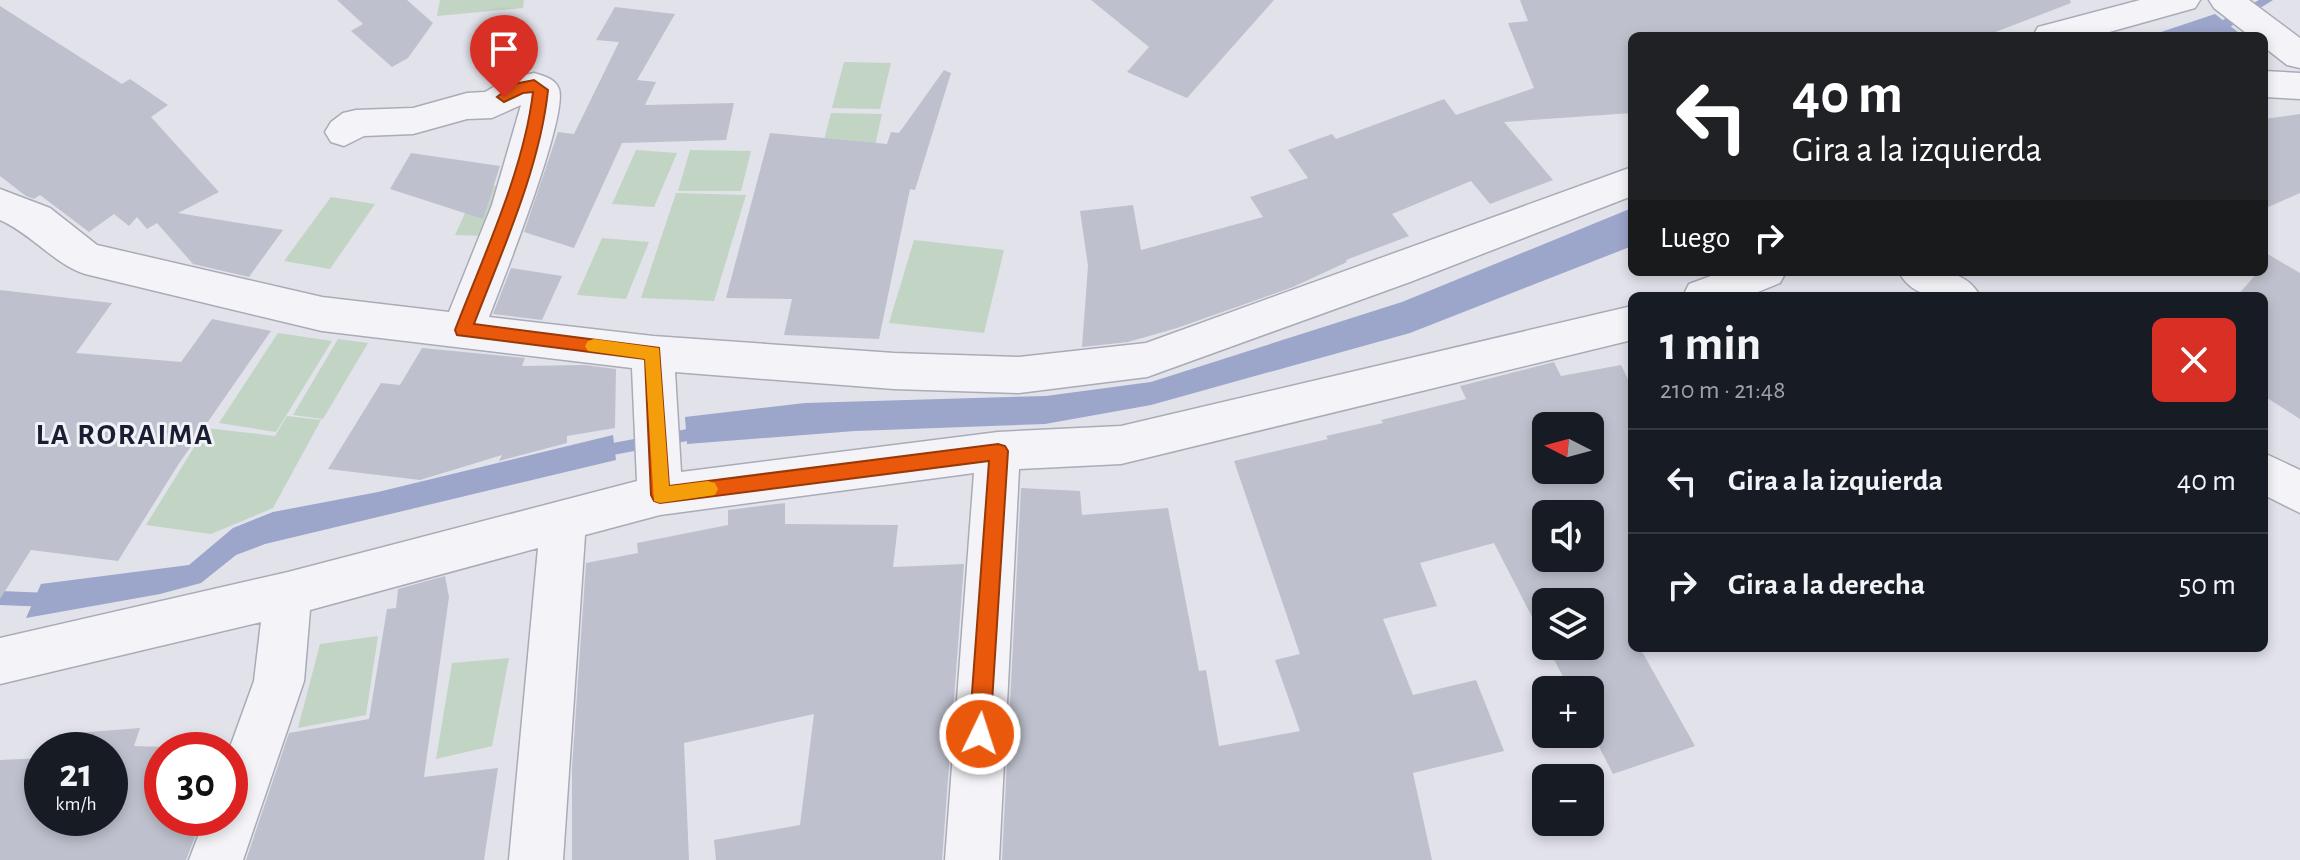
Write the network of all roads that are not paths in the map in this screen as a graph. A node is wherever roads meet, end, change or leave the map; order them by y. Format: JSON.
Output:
{"nodes":[{"id":1,"x":2183,"y":0,"type":"edge"},
{"id":2,"x":2226,"y":0,"type":"edge"},
{"id":3,"x":2099,"y":10,"type":"edge"},
{"id":4,"x":2058,"y":32,"type":"edge"},
{"id":5,"x":2300,"y":56,"type":"edge"},
{"id":6,"x":2268,"y":84,"type":"edge"},
{"id":7,"x":2300,"y":86,"type":"edge"},
{"id":8,"x":344,"y":132,"type":"dead end"},
{"id":9,"x":1628,"y":183,"type":"edge"},
{"id":10,"x":0,"y":204,"type":"edge"},
{"id":11,"x":1756,"y":276,"type":"edge"},
{"id":12,"x":1926,"y":276,"type":"edge"},
{"id":13,"x":1714,"y":292,"type":"edge"},
{"id":14,"x":1952,"y":292,"type":"edge"},
{"id":15,"x":1628,"y":324,"type":"edge"},
{"id":16,"x":463,"y":330,"type":"junction"},
{"id":17,"x":653,"y":353,"type":"junction"},
{"id":18,"x":998,"y":451,"type":"junction"},
{"id":19,"x":2268,"y":474,"type":"edge"},
{"id":20,"x":2300,"y":493,"type":"edge"},
{"id":21,"x":660,"y":495,"type":"junction"},
{"id":22,"x":563,"y":523,"type":"junction"},
{"id":23,"x":288,"y":594,"type":"junction"},
{"id":24,"x":0,"y":661,"type":"edge"},
{"id":25,"x":216,"y":860,"type":"edge"},
{"id":26,"x":536,"y":860,"type":"edge"},
{"id":27,"x":972,"y":860,"type":"edge"}],
"edges":[{"from":1,"to":3,"type":"street"},
{"from":2,"to":5,"type":"street"},
{"from":3,"to":4,"type":"street"},
{"from":6,"to":7,"type":"street"},
{"from":8,"to":16,"type":"street"},
{"from":9,"to":17,"type":"street"},
{"from":10,"to":16,"type":"street"},
{"from":11,"to":13,"type":"street"},
{"from":12,"to":14,"type":"street"},
{"from":15,"to":18,"type":"street"},
{"from":16,"to":17,"type":"street"},
{"from":17,"to":21,"type":"street"},
{"from":18,"to":21,"type":"street"},
{"from":18,"to":27,"type":"street"},
{"from":19,"to":20,"type":"street"},
{"from":21,"to":22,"type":"street"},
{"from":22,"to":23,"type":"street"},
{"from":22,"to":26,"type":"street"},
{"from":23,"to":24,"type":"street"},
{"from":23,"to":25,"type":"street"}]}
